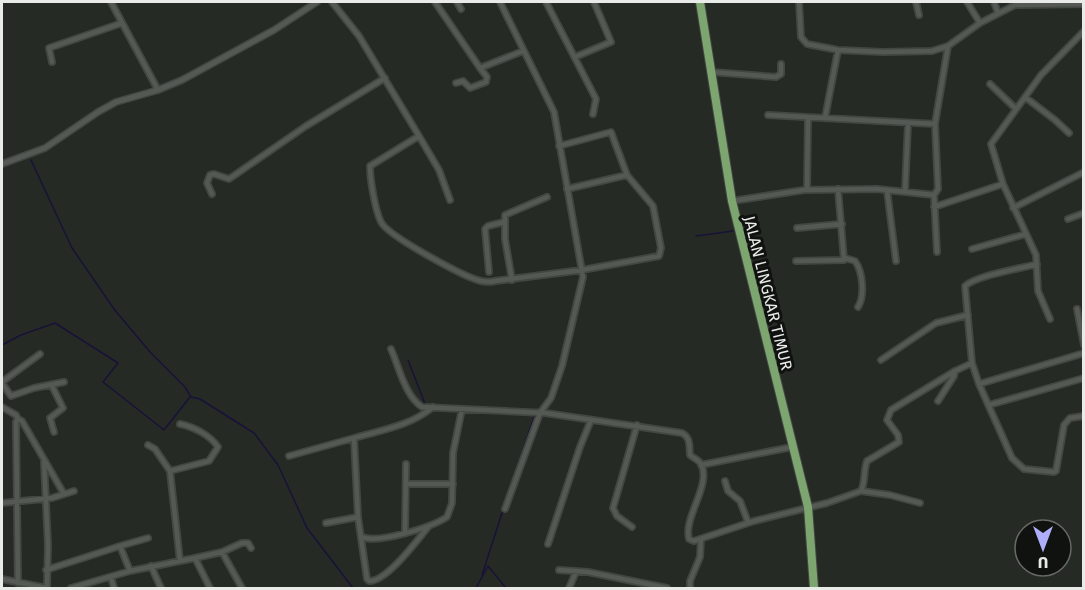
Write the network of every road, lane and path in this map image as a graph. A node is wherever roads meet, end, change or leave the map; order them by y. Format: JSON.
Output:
{"nodes":[{"id":1,"x":111,"y":2,"type":"edge"},
{"id":2,"x":317,"y":2,"type":"edge"},
{"id":3,"x":332,"y":2,"type":"edge"},
{"id":4,"x":435,"y":2,"type":"edge"},
{"id":5,"x":457,"y":2,"type":"edge"},
{"id":6,"x":501,"y":2,"type":"edge"},
{"id":7,"x":546,"y":2,"type":"edge"},
{"id":8,"x":603,"y":2,"type":"edge"},
{"id":9,"x":700,"y":2,"type":"edge"},
{"id":10,"x":799,"y":2,"type":"edge"},
{"id":11,"x":916,"y":2,"type":"edge"},
{"id":12,"x":966,"y":2,"type":"edge"},
{"id":13,"x":994,"y":2,"type":"edge"},
{"id":14,"x":1042,"y":2,"type":"edge"},
{"id":15,"x":595,"y":3,"type":"edge"},
{"id":16,"x":1015,"y":3,"type":"edge"},
{"id":17,"x":1083,"y":4,"type":"edge"},
{"id":18,"x":461,"y":9,"type":"dead end"},
{"id":19,"x":998,"y":13,"type":"junction"},
{"id":20,"x":919,"y":15,"type":"dead end"},
{"id":21,"x":122,"y":23,"type":"junction"},
{"id":22,"x":980,"y":23,"type":"junction"},
{"id":23,"x":1082,"y":33,"type":"edge"},
{"id":24,"x":1083,"y":42,"type":"edge"},
{"id":25,"x":948,"y":46,"type":"junction"},
{"id":26,"x":838,"y":50,"type":"junction"},
{"id":27,"x":523,"y":51,"type":"junction"},
{"id":28,"x":575,"y":57,"type":"junction"},
{"id":29,"x":52,"y":62,"type":"dead end"},
{"id":30,"x":781,"y":63,"type":"dead end"},
{"id":31,"x":480,"y":68,"type":"junction"},
{"id":32,"x":711,"y":72,"type":"junction"},
{"id":33,"x":385,"y":78,"type":"junction"},
{"id":34,"x":456,"y":83,"type":"dead end"},
{"id":35,"x":990,"y":84,"type":"dead end"},
{"id":36,"x":158,"y":90,"type":"junction"},
{"id":37,"x":1025,"y":97,"type":"junction"},
{"id":38,"x":1015,"y":108,"type":"junction"},
{"id":39,"x":593,"y":114,"type":"dead end"},
{"id":40,"x":768,"y":115,"type":"dead end"},
{"id":41,"x":808,"y":118,"type":"junction"},
{"id":42,"x":825,"y":118,"type":"junction"},
{"id":43,"x":908,"y":124,"type":"junction"},
{"id":44,"x":935,"y":124,"type":"junction"},
{"id":45,"x":1069,"y":133,"type":"dead end"},
{"id":46,"x":419,"y":136,"type":"junction"},
{"id":47,"x":559,"y":146,"type":"junction"},
{"id":48,"x":2,"y":164,"type":"edge"},
{"id":49,"x":1083,"y":172,"type":"edge"},
{"id":50,"x":627,"y":175,"type":"junction"},
{"id":51,"x":1003,"y":184,"type":"junction"},
{"id":52,"x":567,"y":189,"type":"junction"},
{"id":53,"x":838,"y":189,"type":"junction"},
{"id":54,"x":807,"y":190,"type":"junction"},
{"id":55,"x":887,"y":190,"type":"junction"},
{"id":56,"x":905,"y":191,"type":"junction"},
{"id":57,"x":212,"y":194,"type":"dead end"},
{"id":58,"x":934,"y":195,"type":"junction"},
{"id":59,"x":547,"y":197,"type":"dead end"},
{"id":60,"x":450,"y":200,"type":"dead end"},
{"id":61,"x":732,"y":201,"type":"junction"},
{"id":62,"x":934,"y":207,"type":"junction"},
{"id":63,"x":1013,"y":208,"type":"junction"},
{"id":64,"x":1083,"y":213,"type":"edge"},
{"id":65,"x":1068,"y":219,"type":"dead end"},
{"id":66,"x":504,"y":222,"type":"junction"},
{"id":67,"x":842,"y":224,"type":"junction"},
{"id":68,"x":797,"y":228,"type":"dead end"},
{"id":69,"x":1026,"y":234,"type":"junction"},
{"id":70,"x":972,"y":249,"type":"dead end"},
{"id":71,"x":937,"y":252,"type":"dead end"},
{"id":72,"x":845,"y":258,"type":"junction"},
{"id":73,"x":796,"y":261,"type":"dead end"},
{"id":74,"x":896,"y":261,"type":"dead end"},
{"id":75,"x":1037,"y":264,"type":"junction"},
{"id":76,"x":582,"y":270,"type":"junction"},
{"id":77,"x":489,"y":272,"type":"dead end"},
{"id":78,"x":512,"y":280,"type":"junction"},
{"id":79,"x":858,"y":307,"type":"dead end"},
{"id":80,"x":1077,"y":309,"type":"dead end"},
{"id":81,"x":968,"y":315,"type":"junction"},
{"id":82,"x":1050,"y":318,"type":"dead end"},
{"id":83,"x":1083,"y":345,"type":"edge"},
{"id":84,"x":391,"y":349,"type":"dead end"},
{"id":85,"x":1083,"y":353,"type":"edge"},
{"id":86,"x":40,"y":354,"type":"dead end"},
{"id":87,"x":881,"y":360,"type":"dead end"},
{"id":88,"x":972,"y":363,"type":"junction"},
{"id":89,"x":955,"y":371,"type":"junction"},
{"id":90,"x":1083,"y":378,"type":"edge"},
{"id":91,"x":64,"y":382,"type":"dead end"},
{"id":92,"x":2,"y":383,"type":"edge"},
{"id":93,"x":979,"y":384,"type":"junction"},
{"id":94,"x":52,"y":386,"type":"junction"},
{"id":95,"x":938,"y":401,"type":"dead end"},
{"id":96,"x":989,"y":405,"type":"junction"},
{"id":97,"x":2,"y":407,"type":"edge"},
{"id":98,"x":433,"y":407,"type":"junction"},
{"id":99,"x":462,"y":409,"type":"junction"},
{"id":100,"x":540,"y":413,"type":"junction"},
{"id":101,"x":1083,"y":416,"type":"edge"},
{"id":102,"x":18,"y":419,"type":"junction"},
{"id":103,"x":591,"y":420,"type":"junction"},
{"id":104,"x":180,"y":424,"type":"dead end"},
{"id":105,"x":637,"y":425,"type":"junction"},
{"id":106,"x":54,"y":432,"type":"dead end"},
{"id":107,"x":354,"y":438,"type":"junction"},
{"id":108,"x":148,"y":445,"type":"dead end"},
{"id":109,"x":792,"y":447,"type":"junction"},
{"id":110,"x":289,"y":456,"type":"dead end"},
{"id":111,"x":44,"y":460,"type":"junction"},
{"id":112,"x":406,"y":464,"type":"dead end"},
{"id":113,"x":701,"y":465,"type":"junction"},
{"id":114,"x":170,"y":471,"type":"junction"},
{"id":115,"x":725,"y":481,"type":"dead end"},
{"id":116,"x":406,"y":484,"type":"junction"},
{"id":117,"x":453,"y":484,"type":"junction"},
{"id":118,"x":74,"y":490,"type":"dead end"},
{"id":119,"x":861,"y":491,"type":"junction"},
{"id":120,"x":64,"y":494,"type":"junction"},
{"id":121,"x":45,"y":499,"type":"junction"},
{"id":122,"x":17,"y":502,"type":"junction"},
{"id":123,"x":2,"y":503,"type":"edge"},
{"id":124,"x":920,"y":503,"type":"dead end"},
{"id":125,"x":808,"y":507,"type":"junction"},
{"id":126,"x":505,"y":509,"type":"dead end"},
{"id":127,"x":358,"y":517,"type":"junction"},
{"id":128,"x":748,"y":522,"type":"junction"},
{"id":129,"x":326,"y":523,"type":"dead end"},
{"id":130,"x":429,"y":526,"type":"junction"},
{"id":131,"x":632,"y":527,"type":"dead end"},
{"id":132,"x":405,"y":533,"type":"junction"},
{"id":133,"x":362,"y":537,"type":"junction"},
{"id":134,"x":148,"y":538,"type":"dead end"},
{"id":135,"x":701,"y":539,"type":"junction"},
{"id":136,"x":548,"y":544,"type":"dead end"},
{"id":137,"x":120,"y":546,"type":"junction"},
{"id":138,"x":252,"y":548,"type":"dead end"},
{"id":139,"x":222,"y":552,"type":"junction"},
{"id":140,"x":195,"y":558,"type":"junction"},
{"id":141,"x":180,"y":561,"type":"junction"},
{"id":142,"x":151,"y":566,"type":"junction"},
{"id":143,"x":46,"y":570,"type":"junction"},
{"id":144,"x":559,"y":570,"type":"dead end"},
{"id":145,"x":130,"y":571,"type":"junction"},
{"id":146,"x":576,"y":572,"type":"junction"},
{"id":147,"x":111,"y":577,"type":"junction"},
{"id":148,"x":2,"y":579,"type":"edge"},
{"id":149,"x":18,"y":583,"type":"junction"},
{"id":150,"x":47,"y":588,"type":"edge"},
{"id":151,"x":71,"y":588,"type":"edge"},
{"id":152,"x":114,"y":588,"type":"edge"},
{"id":153,"x":161,"y":588,"type":"edge"},
{"id":154,"x":210,"y":588,"type":"edge"},
{"id":155,"x":242,"y":588,"type":"edge"},
{"id":156,"x":569,"y":588,"type":"edge"},
{"id":157,"x":667,"y":588,"type":"edge"},
{"id":158,"x":690,"y":588,"type":"edge"},
{"id":159,"x":814,"y":588,"type":"edge"}],
"edges":[{"from":1,"to":21,"type":"street"},
{"from":2,"to":36,"type":"street"},
{"from":3,"to":33,"type":"street"},
{"from":4,"to":31,"type":"street"},
{"from":5,"to":18,"type":"street"},
{"from":6,"to":27,"type":"street"},
{"from":7,"to":28,"type":"street"},
{"from":8,"to":15,"type":"street"},
{"from":9,"to":32,"type":"highway","name":"JALAN LINGKAR TIMUR"},
{"from":10,"to":26,"type":"street"},
{"from":11,"to":20,"type":"street"},
{"from":12,"to":22,"type":"street"},
{"from":13,"to":19,"type":"street"},
{"from":14,"to":16,"type":"street"},
{"from":14,"to":17,"type":"street"},
{"from":15,"to":28,"type":"street"},
{"from":16,"to":19,"type":"street"},
{"from":19,"to":22,"type":"street"},
{"from":21,"to":29,"type":"street"},
{"from":21,"to":36,"type":"street"},
{"from":22,"to":25,"type":"street"},
{"from":23,"to":24,"type":"street"},
{"from":23,"to":37,"type":"street"},
{"from":25,"to":26,"type":"street"},
{"from":25,"to":44,"type":"street"},
{"from":26,"to":42,"type":"street"},
{"from":27,"to":31,"type":"street"},
{"from":27,"to":47,"type":"street"},
{"from":28,"to":39,"type":"street"},
{"from":30,"to":32,"type":"street"},
{"from":31,"to":34,"type":"street"},
{"from":32,"to":61,"type":"highway","name":"JALAN LINGKAR TIMUR"},
{"from":33,"to":46,"type":"street"},
{"from":33,"to":57,"type":"street"},
{"from":35,"to":38,"type":"street"},
{"from":36,"to":48,"type":"street"},
{"from":37,"to":38,"type":"street"},
{"from":37,"to":45,"type":"street"},
{"from":38,"to":51,"type":"street"},
{"from":40,"to":41,"type":"street"},
{"from":41,"to":42,"type":"street"},
{"from":41,"to":54,"type":"street"},
{"from":42,"to":43,"type":"street"},
{"from":43,"to":44,"type":"street"},
{"from":43,"to":56,"type":"street"},
{"from":44,"to":58,"type":"street"},
{"from":46,"to":60,"type":"street"},
{"from":46,"to":78,"type":"street"},
{"from":47,"to":50,"type":"street"},
{"from":47,"to":52,"type":"street"},
{"from":49,"to":63,"type":"street"},
{"from":50,"to":52,"type":"street"},
{"from":50,"to":76,"type":"street"},
{"from":51,"to":62,"type":"street"},
{"from":51,"to":63,"type":"street"},
{"from":52,"to":76,"type":"street"},
{"from":53,"to":54,"type":"street"},
{"from":53,"to":55,"type":"street"},
{"from":53,"to":67,"type":"street"},
{"from":54,"to":61,"type":"street"},
{"from":55,"to":56,"type":"street"},
{"from":55,"to":74,"type":"street"},
{"from":56,"to":58,"type":"street"},
{"from":58,"to":62,"type":"street"},
{"from":59,"to":66,"type":"street"},
{"from":61,"to":109,"type":"highway","name":"JALAN LINGKAR TIMUR"},
{"from":62,"to":71,"type":"street"},
{"from":63,"to":69,"type":"street"},
{"from":64,"to":65,"type":"street"},
{"from":66,"to":77,"type":"street"},
{"from":66,"to":78,"type":"street"},
{"from":67,"to":68,"type":"street"},
{"from":67,"to":72,"type":"street"},
{"from":69,"to":70,"type":"street"},
{"from":69,"to":75,"type":"street"},
{"from":72,"to":73,"type":"street"},
{"from":72,"to":79,"type":"street"},
{"from":75,"to":81,"type":"street"},
{"from":75,"to":82,"type":"street"},
{"from":76,"to":78,"type":"street"},
{"from":76,"to":100,"type":"street"},
{"from":80,"to":83,"type":"street"},
{"from":81,"to":87,"type":"street"},
{"from":81,"to":88,"type":"street"},
{"from":84,"to":98,"type":"street"},
{"from":85,"to":93,"type":"street"},
{"from":86,"to":92,"type":"street"},
{"from":88,"to":89,"type":"street"},
{"from":88,"to":93,"type":"street"},
{"from":89,"to":95,"type":"street"},
{"from":89,"to":119,"type":"street"},
{"from":90,"to":96,"type":"street"},
{"from":91,"to":94,"type":"street"},
{"from":92,"to":94,"type":"street"},
{"from":93,"to":96,"type":"street"},
{"from":94,"to":106,"type":"street"},
{"from":96,"to":101,"type":"street"},
{"from":97,"to":102,"type":"street"},
{"from":98,"to":99,"type":"street"},
{"from":98,"to":107,"type":"street"},
{"from":99,"to":100,"type":"street"},
{"from":99,"to":117,"type":"street"},
{"from":100,"to":103,"type":"street"},
{"from":100,"to":126,"type":"street"},
{"from":102,"to":111,"type":"street"},
{"from":102,"to":122,"type":"street"},
{"from":103,"to":105,"type":"street"},
{"from":103,"to":136,"type":"street"},
{"from":104,"to":114,"type":"street"},
{"from":105,"to":113,"type":"street"},
{"from":105,"to":131,"type":"street"},
{"from":107,"to":110,"type":"street"},
{"from":107,"to":127,"type":"street"},
{"from":108,"to":114,"type":"street"},
{"from":109,"to":113,"type":"street"},
{"from":109,"to":125,"type":"highway","name":"JALAN LINGKAR TIMUR"},
{"from":111,"to":120,"type":"street"},
{"from":111,"to":121,"type":"street"},
{"from":112,"to":116,"type":"street"},
{"from":113,"to":135,"type":"street"},
{"from":114,"to":141,"type":"street"},
{"from":115,"to":128,"type":"street"},
{"from":116,"to":117,"type":"street"},
{"from":116,"to":132,"type":"street"},
{"from":117,"to":130,"type":"street"},
{"from":118,"to":120,"type":"street"},
{"from":119,"to":124,"type":"street"},
{"from":119,"to":125,"type":"street"},
{"from":120,"to":121,"type":"street"},
{"from":121,"to":122,"type":"street"},
{"from":121,"to":143,"type":"street"},
{"from":122,"to":123,"type":"street"},
{"from":122,"to":149,"type":"street"},
{"from":125,"to":128,"type":"street"},
{"from":125,"to":159,"type":"highway","name":"JALAN LINGKAR TIMUR"},
{"from":127,"to":129,"type":"street"},
{"from":127,"to":133,"type":"street"},
{"from":128,"to":135,"type":"street"},
{"from":130,"to":132,"type":"street"},
{"from":130,"to":133,"type":"street"},
{"from":132,"to":133,"type":"street"},
{"from":134,"to":137,"type":"street"},
{"from":135,"to":158,"type":"street"},
{"from":137,"to":143,"type":"street"},
{"from":137,"to":145,"type":"street"},
{"from":138,"to":139,"type":"street"},
{"from":139,"to":140,"type":"street"},
{"from":139,"to":155,"type":"street"},
{"from":140,"to":141,"type":"street"},
{"from":140,"to":154,"type":"street"},
{"from":141,"to":142,"type":"street"},
{"from":142,"to":145,"type":"street"},
{"from":142,"to":153,"type":"street"},
{"from":143,"to":150,"type":"street"},
{"from":144,"to":146,"type":"street"},
{"from":145,"to":147,"type":"street"},
{"from":146,"to":156,"type":"street"},
{"from":146,"to":157,"type":"street"},
{"from":147,"to":151,"type":"street"},
{"from":147,"to":152,"type":"street"},
{"from":148,"to":149,"type":"street"},
{"from":149,"to":150,"type":"street"}]}
